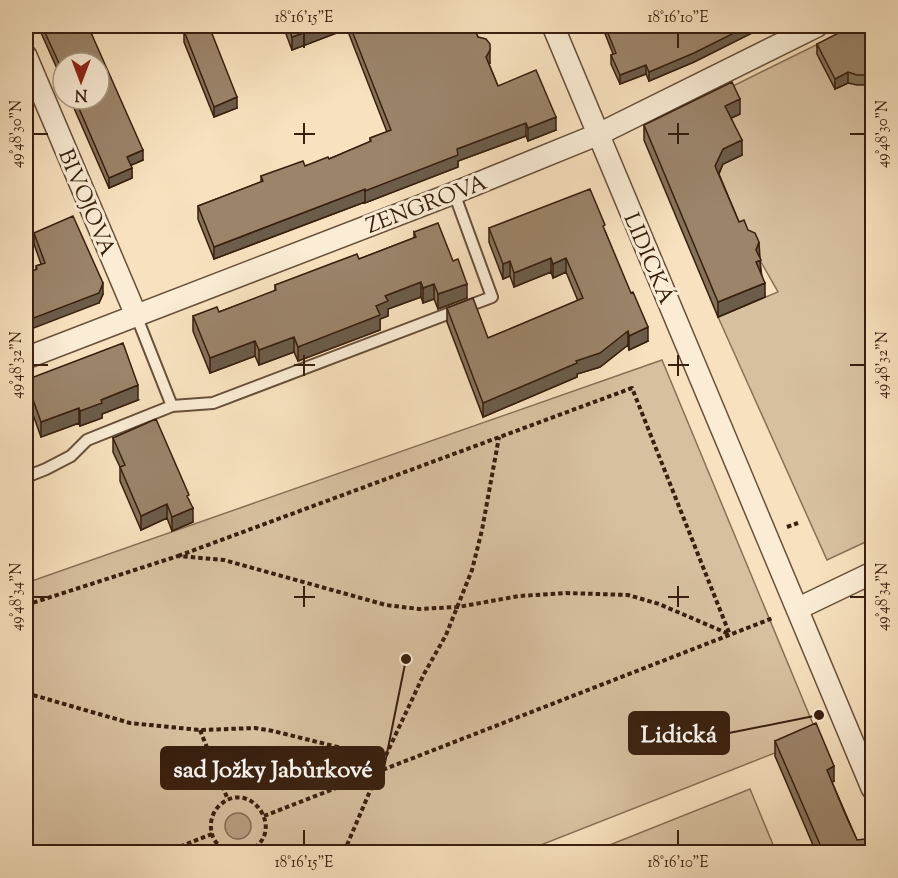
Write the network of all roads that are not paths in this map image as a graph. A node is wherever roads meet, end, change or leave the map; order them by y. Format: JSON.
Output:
{"nodes":[{"id":1,"x":553,"y":26,"type":"edge"},
{"id":2,"x":817,"y":26,"type":"edge"},
{"id":3,"x":26,"y":56,"type":"edge"},
{"id":4,"x":598,"y":134,"type":"junction"},
{"id":5,"x":454,"y":193,"type":"junction"},
{"id":6,"x":136,"y":315,"type":"junction"},
{"id":7,"x":26,"y":358,"type":"edge"},
{"id":8,"x":172,"y":406,"type":"junction"},
{"id":9,"x":26,"y":477,"type":"edge"},
{"id":10,"x":873,"y":573,"type":"edge"},
{"id":11,"x":797,"y":609,"type":"junction"},
{"id":12,"x":873,"y":788,"type":"edge"}],
"edges":[{"from":1,"to":4,"type":"street","name":"LIDICKÁ"},
{"from":2,"to":4,"type":"street","name":"ZENGROVA"},
{"from":3,"to":6,"type":"street","name":"BIVOJOVA"},
{"from":4,"to":5,"type":"street","name":"ZENGROVA"},
{"from":4,"to":11,"type":"street","name":"LIDICKÁ"},
{"from":5,"to":6,"type":"street","name":"ZENGROVA"},
{"from":5,"to":8,"type":"lane"},
{"from":6,"to":7,"type":"street","name":"ZENGROVA"},
{"from":6,"to":8,"type":"lane"},
{"from":8,"to":9,"type":"lane"},
{"from":10,"to":11,"type":"street"},
{"from":11,"to":12,"type":"street","name":"LIDICKÁ"}]}
